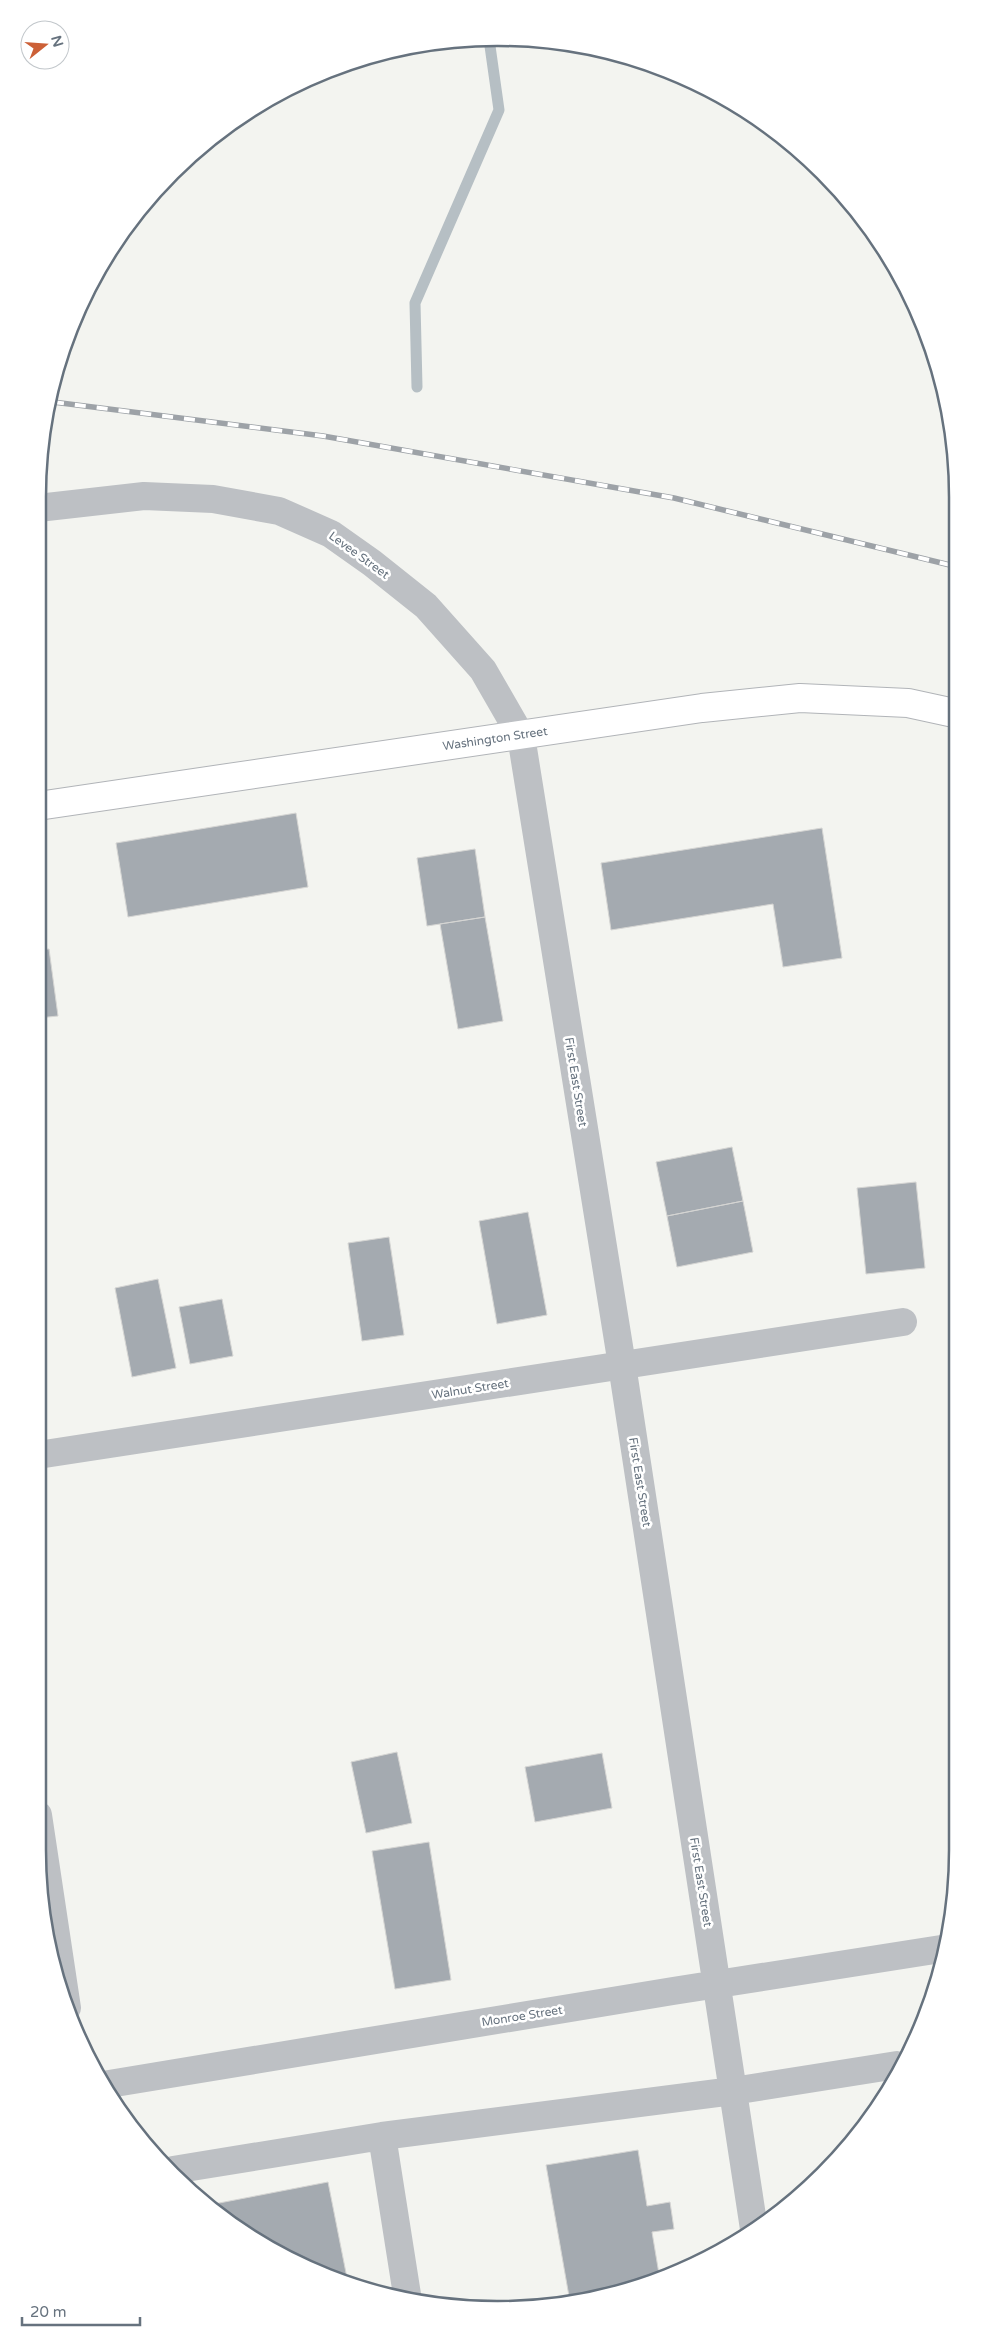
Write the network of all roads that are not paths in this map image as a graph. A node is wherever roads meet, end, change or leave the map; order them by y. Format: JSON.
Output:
{"nodes":[{"id":1,"x":46,"y":507,"type":"edge"},
{"id":2,"x":949,"y":712,"type":"edge"},
{"id":3,"x":521,"y":736,"type":"junction"},
{"id":4,"x":46,"y":805,"type":"edge"},
{"id":5,"x":903,"y":1322,"type":"dead end"},
{"id":6,"x":622,"y":1365,"type":"junction"},
{"id":7,"x":46,"y":1454,"type":"edge"},
{"id":8,"x":47,"y":1874,"type":"edge"},
{"id":9,"x":937,"y":1950,"type":"edge"},
{"id":10,"x":59,"y":1953,"type":"edge"},
{"id":11,"x":716,"y":1984,"type":"junction"},
{"id":12,"x":893,"y":2066,"type":"edge"},
{"id":13,"x":112,"y":2084,"type":"edge"},
{"id":14,"x":733,"y":2091,"type":"junction"},
{"id":15,"x":382,"y":2136,"type":"junction"},
{"id":16,"x":178,"y":2169,"type":"edge"},
{"id":17,"x":753,"y":2222,"type":"edge"},
{"id":18,"x":406,"y":2291,"type":"edge"}],
"edges":[{"from":1,"to":3,"type":"street","name":"Levee Street"},
{"from":2,"to":3,"type":"main road","name":"Washington Street"},
{"from":3,"to":4,"type":"main road","name":"Washington Street"},
{"from":3,"to":6,"type":"street","name":"First East Street"},
{"from":5,"to":6,"type":"street","name":"Walnut Street"},
{"from":6,"to":7,"type":"street","name":"Walnut Street"},
{"from":6,"to":11,"type":"street","name":"First East Street"},
{"from":8,"to":10,"type":"street"},
{"from":9,"to":11,"type":"street","name":"Monroe Street"},
{"from":11,"to":13,"type":"street","name":"Monroe Street"},
{"from":11,"to":14,"type":"street","name":"First East Street"},
{"from":12,"to":14,"type":"street"},
{"from":14,"to":15,"type":"street"},
{"from":14,"to":17,"type":"street","name":"First East Street"},
{"from":15,"to":16,"type":"street"},
{"from":15,"to":18,"type":"street"}]}
